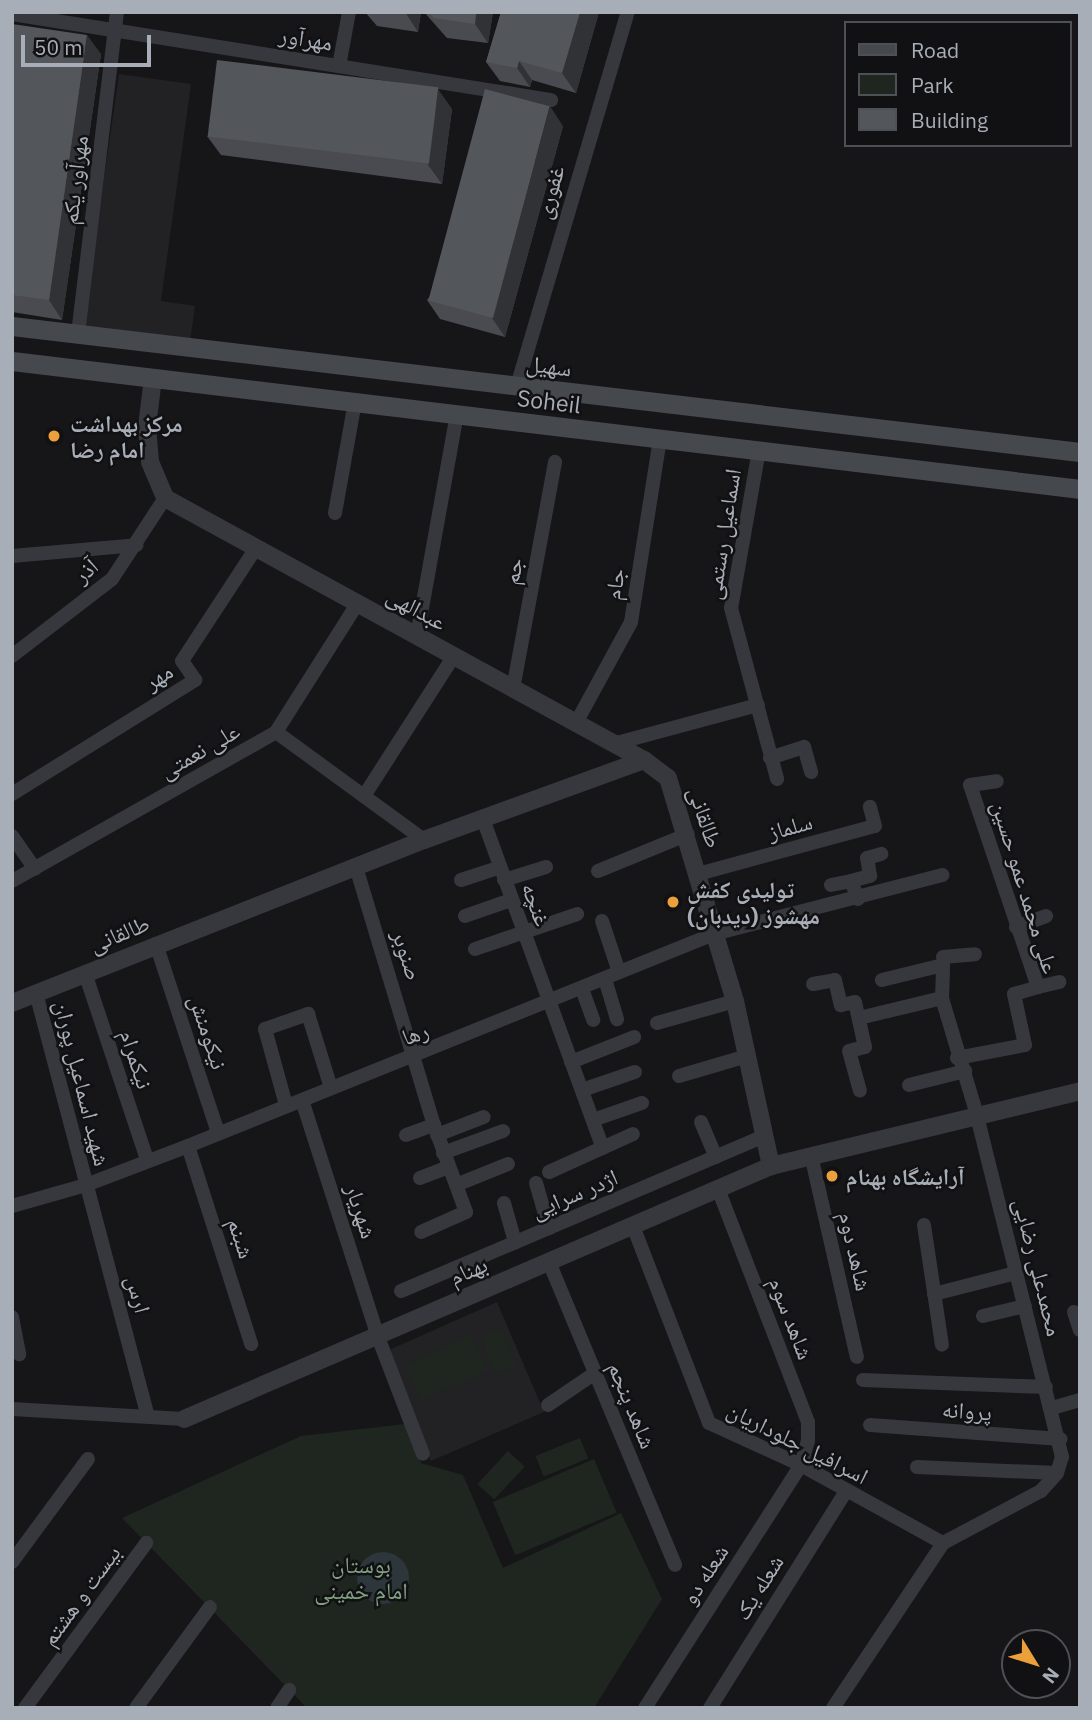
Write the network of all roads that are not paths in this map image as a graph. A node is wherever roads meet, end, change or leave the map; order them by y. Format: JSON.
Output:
{"nodes":[{"id":1,"x":117,"y":12,"type":"edge"},
{"id":2,"x":349,"y":12,"type":"edge"},
{"id":3,"x":628,"y":12,"type":"edge"},
{"id":4,"x":12,"y":14,"type":"edge"},
{"id":5,"x":115,"y":31,"type":"junction"},
{"id":6,"x":339,"y":66,"type":"junction"},
{"id":7,"x":551,"y":100,"type":"dead end"},
{"id":8,"x":12,"y":326,"type":"edge"},
{"id":9,"x":78,"y":334,"type":"junction"},
{"id":10,"x":12,"y":361,"type":"edge"},
{"id":11,"x":153,"y":378,"type":"junction"},
{"id":12,"x":517,"y":386,"type":"junction"},
{"id":13,"x":355,"y":402,"type":"junction"},
{"id":14,"x":457,"y":414,"type":"junction"},
{"id":15,"x":660,"y":439,"type":"junction"},
{"id":16,"x":759,"y":450,"type":"junction"},
{"id":17,"x":1080,"y":452,"type":"edge"},
{"id":18,"x":555,"y":462,"type":"dead end"},
{"id":19,"x":1080,"y":489,"type":"edge"},
{"id":20,"x":165,"y":498,"type":"junction"},
{"id":21,"x":335,"y":513,"type":"dead end"},
{"id":22,"x":137,"y":545,"type":"junction"},
{"id":23,"x":256,"y":548,"type":"junction"},
{"id":24,"x":12,"y":556,"type":"edge"},
{"id":25,"x":358,"y":603,"type":"junction"},
{"id":26,"x":417,"y":636,"type":"junction"},
{"id":27,"x":12,"y":656,"type":"edge"},
{"id":28,"x":454,"y":656,"type":"junction"},
{"id":29,"x":513,"y":689,"type":"junction"},
{"id":30,"x":758,"y":705,"type":"junction"},
{"id":31,"x":576,"y":723,"type":"junction"},
{"id":32,"x":276,"y":732,"type":"junction"},
{"id":33,"x":613,"y":744,"type":"junction"},
{"id":34,"x":770,"y":758,"type":"junction"},
{"id":35,"x":644,"y":760,"type":"junction"},
{"id":36,"x":811,"y":772,"type":"dead end"},
{"id":37,"x":777,"y":779,"type":"dead end"},
{"id":38,"x":997,"y":781,"type":"dead end"},
{"id":39,"x":12,"y":794,"type":"edge"},
{"id":40,"x":363,"y":796,"type":"junction"},
{"id":41,"x":870,"y":807,"type":"dead end"},
{"id":42,"x":483,"y":819,"type":"junction"},
{"id":43,"x":688,"y":834,"type":"junction"},
{"id":44,"x":12,"y":836,"type":"edge"},
{"id":45,"x":424,"y":840,"type":"junction"},
{"id":46,"x":881,"y":854,"type":"dead end"},
{"id":47,"x":356,"y":867,"type":"junction"},
{"id":48,"x":546,"y":867,"type":"dead end"},
{"id":49,"x":36,"y":869,"type":"junction"},
{"id":50,"x":598,"y":871,"type":"dead end"},
{"id":51,"x":502,"y":874,"type":"junction"},
{"id":52,"x":698,"y":874,"type":"junction"},
{"id":53,"x":942,"y":875,"type":"dead end"},
{"id":54,"x":461,"y":880,"type":"dead end"},
{"id":55,"x":12,"y":881,"type":"edge"},
{"id":56,"x":851,"y":881,"type":"junction"},
{"id":57,"x":831,"y":885,"type":"dead end"},
{"id":58,"x":858,"y":899,"type":"junction"},
{"id":59,"x":511,"y":900,"type":"junction"},
{"id":60,"x":577,"y":914,"type":"dead end"},
{"id":61,"x":465,"y":916,"type":"dead end"},
{"id":62,"x":1046,"y":916,"type":"dead end"},
{"id":63,"x":602,"y":921,"type":"dead end"},
{"id":64,"x":1016,"y":926,"type":"junction"},
{"id":65,"x":524,"y":933,"type":"junction"},
{"id":66,"x":714,"y":934,"type":"junction"},
{"id":67,"x":156,"y":944,"type":"junction"},
{"id":68,"x":475,"y":949,"type":"dead end"},
{"id":69,"x":975,"y":954,"type":"dead end"},
{"id":70,"x":943,"y":961,"type":"junction"},
{"id":71,"x":619,"y":972,"type":"junction"},
{"id":72,"x":85,"y":973,"type":"junction"},
{"id":73,"x":605,"y":979,"type":"junction"},
{"id":74,"x":882,"y":980,"type":"dead end"},
{"id":75,"x":1059,"y":982,"type":"dead end"},
{"id":76,"x":813,"y":984,"type":"dead end"},
{"id":77,"x":1038,"y":987,"type":"junction"},
{"id":78,"x":582,"y":989,"type":"junction"},
{"id":79,"x":36,"y":993,"type":"junction"},
{"id":80,"x":942,"y":998,"type":"junction"},
{"id":81,"x":735,"y":1001,"type":"junction"},
{"id":82,"x":12,"y":1003,"type":"edge"},
{"id":83,"x":550,"y":1004,"type":"junction"},
{"id":84,"x":859,"y":1018,"type":"junction"},
{"id":85,"x":617,"y":1019,"type":"dead end"},
{"id":86,"x":593,"y":1020,"type":"dead end"},
{"id":87,"x":657,"y":1023,"type":"dead end"},
{"id":88,"x":634,"y":1037,"type":"dead end"},
{"id":89,"x":417,"y":1056,"type":"junction"},
{"id":90,"x":747,"y":1056,"type":"junction"},
{"id":91,"x":571,"y":1062,"type":"junction"},
{"id":92,"x":961,"y":1065,"type":"junction"},
{"id":93,"x":635,"y":1072,"type":"dead end"},
{"id":94,"x":679,"y":1076,"type":"dead end"},
{"id":95,"x":909,"y":1085,"type":"dead end"},
{"id":96,"x":331,"y":1088,"type":"junction"},
{"id":97,"x":582,"y":1090,"type":"junction"},
{"id":98,"x":860,"y":1091,"type":"dead end"},
{"id":99,"x":1080,"y":1091,"type":"edge"},
{"id":100,"x":302,"y":1100,"type":"junction"},
{"id":101,"x":642,"y":1103,"type":"dead end"},
{"id":102,"x":286,"y":1105,"type":"junction"},
{"id":103,"x":977,"y":1115,"type":"junction"},
{"id":104,"x":484,"y":1118,"type":"dead end"},
{"id":105,"x":593,"y":1120,"type":"junction"},
{"id":106,"x":701,"y":1122,"type":"dead end"},
{"id":107,"x":435,"y":1130,"type":"junction"},
{"id":108,"x":503,"y":1131,"type":"dead end"},
{"id":109,"x":218,"y":1133,"type":"junction"},
{"id":110,"x":634,"y":1134,"type":"dead end"},
{"id":111,"x":406,"y":1135,"type":"dead end"},
{"id":112,"x":764,"y":1136,"type":"junction"},
{"id":113,"x":188,"y":1146,"type":"junction"},
{"id":114,"x":603,"y":1148,"type":"junction"},
{"id":115,"x":443,"y":1153,"type":"junction"},
{"id":116,"x":811,"y":1155,"type":"junction"},
{"id":117,"x":716,"y":1157,"type":"junction"},
{"id":118,"x":147,"y":1159,"type":"junction"},
{"id":119,"x":508,"y":1164,"type":"dead end"},
{"id":120,"x":771,"y":1166,"type":"junction"},
{"id":121,"x":449,"y":1167,"type":"junction"},
{"id":122,"x":549,"y":1172,"type":"dead end"},
{"id":123,"x":420,"y":1178,"type":"dead end"},
{"id":124,"x":536,"y":1183,"type":"dead end"},
{"id":125,"x":86,"y":1185,"type":"junction"},
{"id":126,"x":456,"y":1185,"type":"junction"},
{"id":127,"x":718,"y":1189,"type":"junction"},
{"id":128,"x":504,"y":1203,"type":"dead end"},
{"id":129,"x":12,"y":1206,"type":"edge"},
{"id":130,"x":924,"y":1225,"type":"dead end"},
{"id":131,"x":633,"y":1226,"type":"junction"},
{"id":132,"x":549,"y":1228,"type":"junction"},
{"id":133,"x":421,"y":1232,"type":"dead end"},
{"id":134,"x":515,"y":1242,"type":"junction"},
{"id":135,"x":549,"y":1262,"type":"junction"},
{"id":136,"x":1016,"y":1273,"type":"junction"},
{"id":137,"x":401,"y":1291,"type":"dead end"},
{"id":138,"x":934,"y":1294,"type":"junction"},
{"id":139,"x":1025,"y":1306,"type":"junction"},
{"id":140,"x":1074,"y":1312,"type":"dead end"},
{"id":141,"x":983,"y":1316,"type":"dead end"},
{"id":142,"x":12,"y":1317,"type":"edge"},
{"id":143,"x":1080,"y":1330,"type":"edge"},
{"id":144,"x":378,"y":1337,"type":"junction"},
{"id":145,"x":251,"y":1344,"type":"dead end"},
{"id":146,"x":942,"y":1345,"type":"dead end"},
{"id":147,"x":19,"y":1354,"type":"dead end"},
{"id":148,"x":857,"y":1357,"type":"dead end"},
{"id":149,"x":596,"y":1373,"type":"junction"},
{"id":150,"x":863,"y":1380,"type":"dead end"},
{"id":151,"x":1046,"y":1387,"type":"junction"},
{"id":152,"x":1080,"y":1400,"type":"edge"},
{"id":153,"x":548,"y":1405,"type":"dead end"},
{"id":154,"x":1052,"y":1408,"type":"junction"},
{"id":155,"x":12,"y":1409,"type":"edge"},
{"id":156,"x":148,"y":1416,"type":"junction"},
{"id":157,"x":184,"y":1419,"type":"joint"},
{"id":158,"x":870,"y":1425,"type":"dead end"},
{"id":159,"x":1060,"y":1439,"type":"junction"},
{"id":160,"x":423,"y":1454,"type":"dead end"},
{"id":161,"x":88,"y":1459,"type":"dead end"},
{"id":162,"x":801,"y":1465,"type":"junction"},
{"id":163,"x":917,"y":1467,"type":"dead end"},
{"id":164,"x":1057,"y":1474,"type":"junction"},
{"id":165,"x":846,"y":1491,"type":"junction"},
{"id":166,"x":146,"y":1543,"type":"dead end"},
{"id":167,"x":943,"y":1543,"type":"junction"},
{"id":168,"x":12,"y":1562,"type":"edge"},
{"id":169,"x":675,"y":1565,"type":"dead end"},
{"id":170,"x":210,"y":1607,"type":"dead end"},
{"id":171,"x":289,"y":1690,"type":"dead end"},
{"id":172,"x":25,"y":1708,"type":"edge"},
{"id":173,"x":136,"y":1708,"type":"edge"},
{"id":174,"x":277,"y":1708,"type":"edge"},
{"id":175,"x":645,"y":1708,"type":"edge"},
{"id":176,"x":710,"y":1708,"type":"edge"},
{"id":177,"x":833,"y":1708,"type":"edge"}],
"edges":[{"from":1,"to":5,"type":"street","name":"مهرآور یکم"},
{"from":2,"to":6,"type":"street"},
{"from":3,"to":12,"type":"street","name":"غفوری"},
{"from":4,"to":5,"type":"street","name":"مهرآور"},
{"from":5,"to":6,"type":"street","name":"مهرآور"},
{"from":5,"to":9,"type":"street","name":"مهرآور یکم"},
{"from":6,"to":7,"type":"street","name":"مهرآور"},
{"from":8,"to":9,"type":"main road","name":"سهیل"},
{"from":9,"to":12,"type":"main road","name":"سهیل"},
{"from":10,"to":11,"type":"main road","name":"Soheil"},
{"from":11,"to":13,"type":"main road","name":"Soheil"},
{"from":11,"to":20,"type":"street"},
{"from":12,"to":17,"type":"main road","name":"سهیل"},
{"from":13,"to":14,"type":"main road","name":"Soheil"},
{"from":13,"to":21,"type":"street"},
{"from":14,"to":15,"type":"main road","name":"Soheil"},
{"from":14,"to":26,"type":"street"},
{"from":15,"to":16,"type":"main road","name":"Soheil"},
{"from":15,"to":31,"type":"street","name":"جام"},
{"from":16,"to":19,"type":"main road","name":"Soheil"},
{"from":16,"to":30,"type":"street","name":"اسماعیل رستمی"},
{"from":18,"to":29,"type":"street","name":"جم"},
{"from":20,"to":22,"type":"street","name":"آذر"},
{"from":20,"to":23,"type":"street","name":"عبدالهی"},
{"from":22,"to":24,"type":"street"},
{"from":22,"to":27,"type":"street","name":"آذر"},
{"from":23,"to":25,"type":"street","name":"عبدالهی"},
{"from":23,"to":39,"type":"street","name":"مهر"},
{"from":25,"to":26,"type":"street","name":"عبدالهی"},
{"from":25,"to":32,"type":"street","name":"علی نعمتی"},
{"from":26,"to":28,"type":"street","name":"عبدالهی"},
{"from":28,"to":29,"type":"street","name":"عبدالهی"},
{"from":28,"to":40,"type":"street"},
{"from":29,"to":31,"type":"street","name":"عبدالهی"},
{"from":30,"to":33,"type":"street"},
{"from":30,"to":34,"type":"street","name":"اسماعیل رستمی"},
{"from":31,"to":33,"type":"street","name":"عبدالهی"},
{"from":32,"to":40,"type":"street"},
{"from":32,"to":49,"type":"street","name":"علی نعمتی"},
{"from":33,"to":35,"type":"street","name":"عبدالهی"},
{"from":34,"to":36,"type":"street"},
{"from":34,"to":37,"type":"street","name":"اسماعیل رستمی"},
{"from":35,"to":42,"type":"street","name":"طالقانی"},
{"from":35,"to":43,"type":"street","name":"طالقانی"},
{"from":38,"to":64,"type":"street","name":"علی محمد عمو حسین"},
{"from":40,"to":45,"type":"street"},
{"from":41,"to":52,"type":"street","name":"سلماز"},
{"from":42,"to":45,"type":"street","name":"طالقانی"},
{"from":42,"to":51,"type":"street","name":"غنچه"},
{"from":43,"to":50,"type":"street"},
{"from":43,"to":52,"type":"street","name":"طالقانی"},
{"from":44,"to":49,"type":"street"},
{"from":45,"to":47,"type":"street","name":"طالقانی"},
{"from":46,"to":56,"type":"street"},
{"from":47,"to":67,"type":"street","name":"طالقانی"},
{"from":47,"to":89,"type":"street","name":"صنوبر"},
{"from":48,"to":51,"type":"street"},
{"from":49,"to":55,"type":"street","name":"علی نعمتی"},
{"from":51,"to":54,"type":"street"},
{"from":51,"to":59,"type":"street","name":"غنچه"},
{"from":52,"to":66,"type":"street","name":"طالقانی"},
{"from":53,"to":58,"type":"street","name":"رها"},
{"from":56,"to":57,"type":"street"},
{"from":56,"to":58,"type":"street"},
{"from":58,"to":66,"type":"street","name":"رها"},
{"from":59,"to":61,"type":"street"},
{"from":59,"to":65,"type":"street","name":"غنچه"},
{"from":60,"to":65,"type":"street"},
{"from":62,"to":64,"type":"street"},
{"from":63,"to":71,"type":"street"},
{"from":64,"to":77,"type":"street","name":"علی محمد عمو حسین"},
{"from":65,"to":68,"type":"street"},
{"from":65,"to":83,"type":"street","name":"غنچه"},
{"from":66,"to":71,"type":"street","name":"رها"},
{"from":66,"to":81,"type":"street","name":"طالقانی"},
{"from":67,"to":72,"type":"street","name":"طالقانی"},
{"from":67,"to":109,"type":"street","name":"نیکومنش"},
{"from":69,"to":70,"type":"street"},
{"from":70,"to":74,"type":"street"},
{"from":70,"to":80,"type":"street","name":"محمدعلی رضایی"},
{"from":71,"to":73,"type":"street","name":"رها"},
{"from":72,"to":79,"type":"street","name":"طالقانی"},
{"from":72,"to":118,"type":"street","name":"نیکمرام"},
{"from":73,"to":78,"type":"street","name":"رها"},
{"from":73,"to":85,"type":"street"},
{"from":75,"to":77,"type":"street"},
{"from":76,"to":84,"type":"street"},
{"from":77,"to":92,"type":"street","name":"علی محمد عمو حسین"},
{"from":78,"to":83,"type":"street","name":"رها"},
{"from":78,"to":86,"type":"street"},
{"from":79,"to":82,"type":"street","name":"طالقانی"},
{"from":79,"to":125,"type":"street","name":"شهید اسماعیل پوران"},
{"from":80,"to":84,"type":"street"},
{"from":80,"to":92,"type":"street","name":"محمدعلی رضایی"},
{"from":81,"to":87,"type":"street"},
{"from":81,"to":90,"type":"street","name":"طالقانی"},
{"from":83,"to":89,"type":"street","name":"رها"},
{"from":83,"to":91,"type":"street","name":"غنچه"},
{"from":84,"to":98,"type":"street"},
{"from":88,"to":91,"type":"street"},
{"from":89,"to":96,"type":"street","name":"رها"},
{"from":89,"to":107,"type":"street","name":"صنوبر"},
{"from":90,"to":94,"type":"street"},
{"from":90,"to":112,"type":"street","name":"طالقانی"},
{"from":91,"to":97,"type":"street","name":"غنچه"},
{"from":92,"to":95,"type":"street"},
{"from":92,"to":103,"type":"street","name":"محمدعلی رضایی"},
{"from":93,"to":97,"type":"street"},
{"from":96,"to":100,"type":"street","name":"رها"},
{"from":96,"to":102,"type":"street"},
{"from":97,"to":105,"type":"street","name":"غنچه"},
{"from":99,"to":103,"type":"street"},
{"from":100,"to":102,"type":"street","name":"رها"},
{"from":100,"to":144,"type":"street","name":"شهریار"},
{"from":101,"to":105,"type":"street"},
{"from":102,"to":109,"type":"street","name":"رها"},
{"from":103,"to":116,"type":"street"},
{"from":103,"to":136,"type":"street","name":"محمدعلی رضایی"},
{"from":104,"to":107,"type":"street"},
{"from":105,"to":114,"type":"street","name":"غنچه"},
{"from":106,"to":117,"type":"street"},
{"from":107,"to":111,"type":"street"},
{"from":107,"to":115,"type":"street","name":"صنوبر"},
{"from":108,"to":115,"type":"street"},
{"from":109,"to":113,"type":"street","name":"رها"},
{"from":110,"to":114,"type":"street"},
{"from":112,"to":117,"type":"street","name":"اژدر سرایی"},
{"from":112,"to":120,"type":"street","name":"طالقانی"},
{"from":113,"to":118,"type":"street","name":"رها"},
{"from":113,"to":145,"type":"street","name":"شبنم"},
{"from":114,"to":122,"type":"street"},
{"from":115,"to":121,"type":"street","name":"صنوبر"},
{"from":116,"to":120,"type":"street"},
{"from":116,"to":148,"type":"street","name":"شاهد دوم"},
{"from":117,"to":132,"type":"street","name":"اژدر سرایی"},
{"from":118,"to":125,"type":"street","name":"رها"},
{"from":119,"to":126,"type":"street"},
{"from":120,"to":127,"type":"street","name":"بهنام"},
{"from":121,"to":123,"type":"street"},
{"from":121,"to":126,"type":"street","name":"صنوبر"},
{"from":124,"to":132,"type":"street"},
{"from":125,"to":129,"type":"street","name":"رها"},
{"from":125,"to":156,"type":"street","name":"ارس"},
{"from":126,"to":133,"type":"street","name":"صنوبر"},
{"from":127,"to":131,"type":"street","name":"بهنام"},
{"from":127,"to":162,"type":"street","name":"شاهد سوم"},
{"from":128,"to":134,"type":"street"},
{"from":130,"to":138,"type":"street"},
{"from":131,"to":135,"type":"street","name":"بهنام"},
{"from":131,"to":162,"type":"street","name":"اسرافیل جلوداریان"},
{"from":132,"to":134,"type":"street","name":"اژدر سرایی"},
{"from":134,"to":137,"type":"street","name":"اژدر سرایی"},
{"from":135,"to":144,"type":"street","name":"بهنام"},
{"from":135,"to":149,"type":"street","name":"شاهد پنجم"},
{"from":136,"to":138,"type":"street"},
{"from":136,"to":139,"type":"street","name":"محمدعلی رضایی"},
{"from":138,"to":146,"type":"street"},
{"from":139,"to":141,"type":"street"},
{"from":139,"to":151,"type":"street","name":"محمدعلی رضایی"},
{"from":140,"to":143,"type":"street"},
{"from":142,"to":147,"type":"street"},
{"from":144,"to":157,"type":"street","name":"بهنام"},
{"from":144,"to":160,"type":"street","name":"شهریار"},
{"from":149,"to":153,"type":"street"},
{"from":149,"to":169,"type":"street","name":"شاهد پنجم"},
{"from":150,"to":151,"type":"street"},
{"from":151,"to":154,"type":"street","name":"محمدعلی رضایی"},
{"from":152,"to":154,"type":"street"},
{"from":154,"to":159,"type":"street","name":"محمدعلی رضایی"},
{"from":155,"to":156,"type":"street"},
{"from":156,"to":157,"type":"street"},
{"from":158,"to":159,"type":"street","name":"پروانه"},
{"from":159,"to":164,"type":"street","name":"محمدعلی رضایی"},
{"from":161,"to":168,"type":"street"},
{"from":162,"to":165,"type":"street","name":"اسرافیل جلوداریان"},
{"from":162,"to":175,"type":"street","name":"شعله دو"},
{"from":163,"to":164,"type":"street"},
{"from":164,"to":167,"type":"street"},
{"from":165,"to":167,"type":"street","name":"اسرافیل جلوداریان"},
{"from":165,"to":176,"type":"street","name":"شعله یک"},
{"from":166,"to":172,"type":"street","name":"بیست و هشتم"},
{"from":167,"to":177,"type":"street"},
{"from":170,"to":173,"type":"street"},
{"from":171,"to":174,"type":"street"}]}
